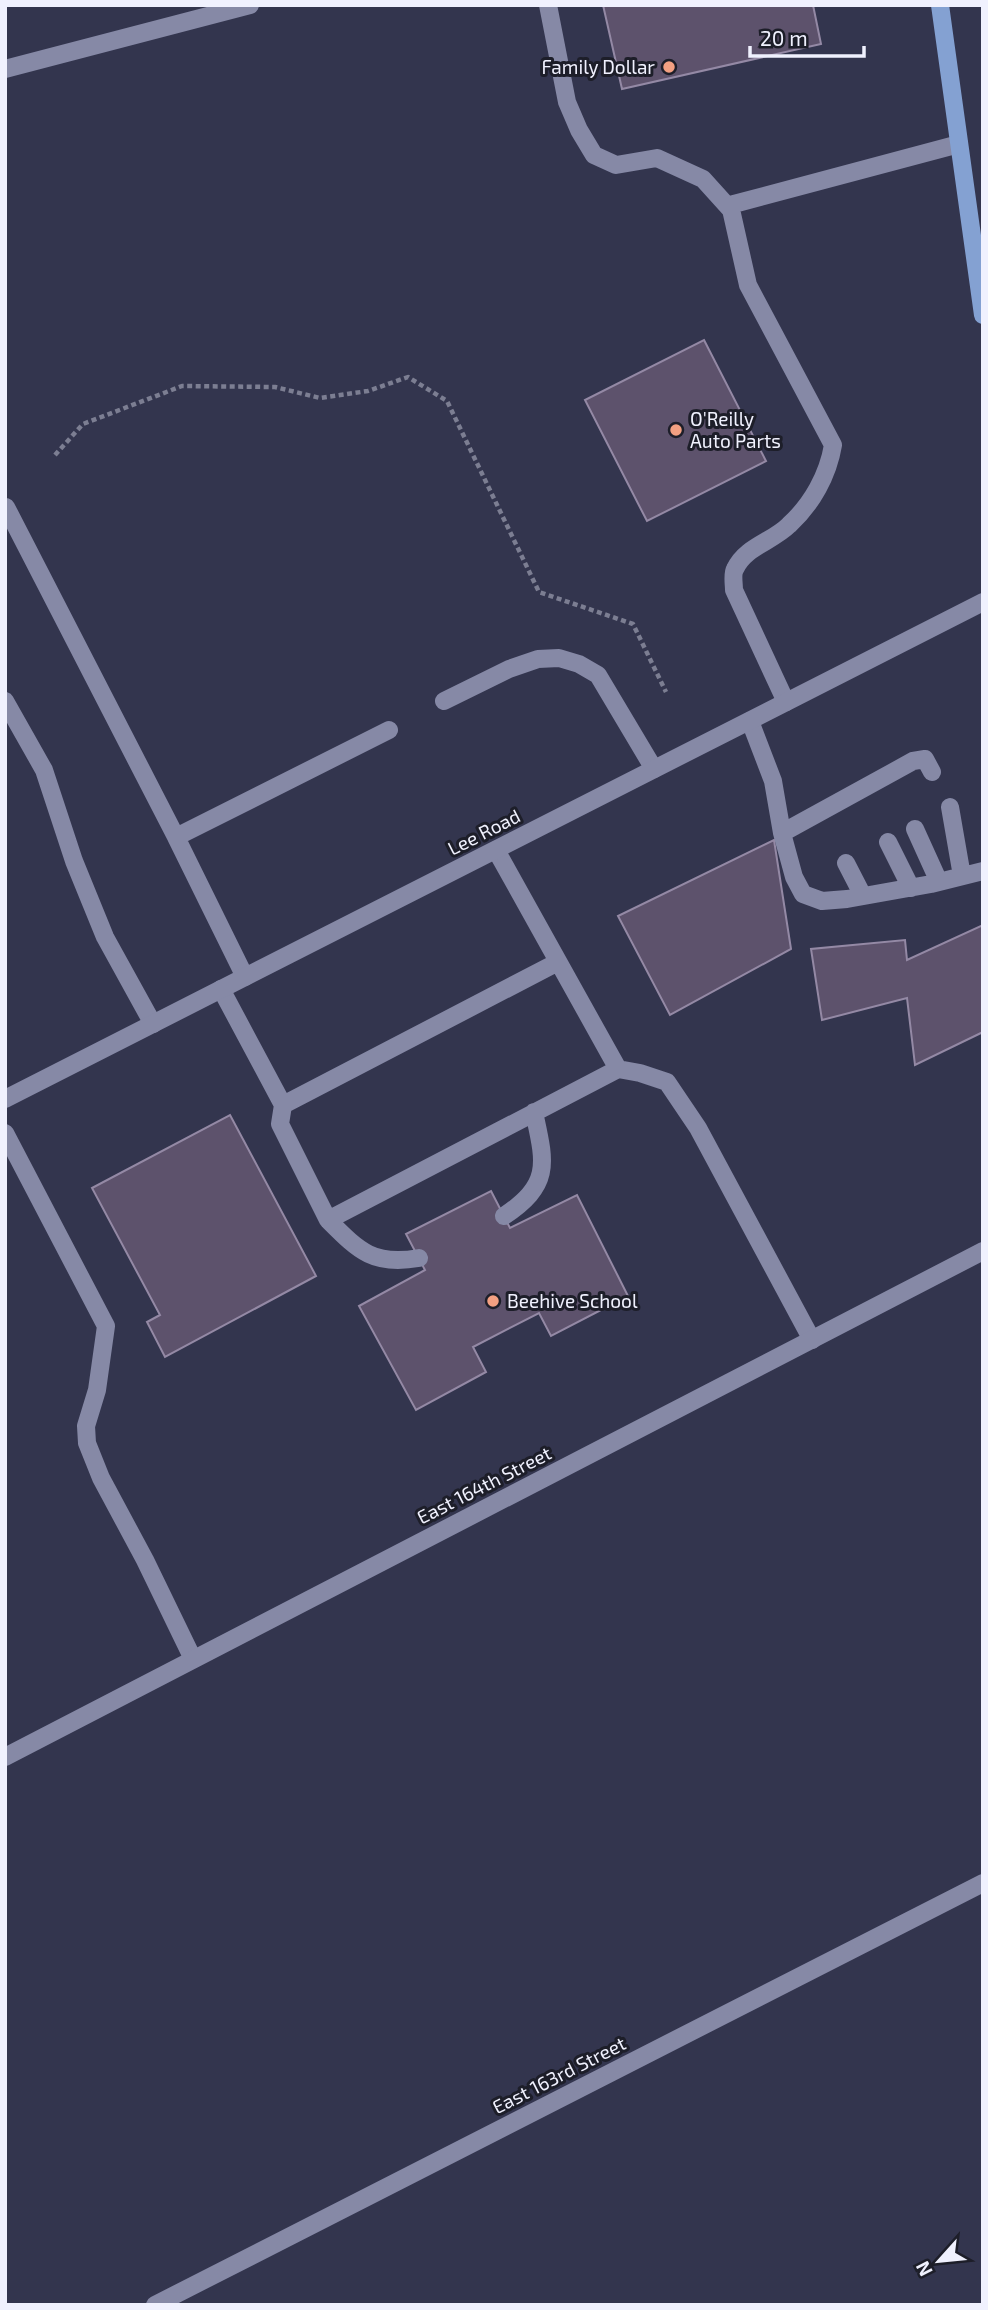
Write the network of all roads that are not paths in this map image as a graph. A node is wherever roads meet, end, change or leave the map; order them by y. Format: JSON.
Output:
{"nodes":[{"id":1,"x":250,"y":5,"type":"edge"},
{"id":2,"x":548,"y":5,"type":"edge"},
{"id":3,"x":940,"y":5,"type":"edge"},
{"id":4,"x":211,"y":10,"type":"edge"},
{"id":5,"x":5,"y":69,"type":"edge"},
{"id":6,"x":959,"y":144,"type":"junction"},
{"id":7,"x":731,"y":210,"type":"junction"},
{"id":8,"x":983,"y":315,"type":"edge"},
{"id":9,"x":6,"y":507,"type":"edge"},
{"id":10,"x":983,"y":602,"type":"edge"},
{"id":11,"x":5,"y":701,"type":"edge"},
{"id":12,"x":444,"y":701,"type":"dead end"},
{"id":13,"x":786,"y":702,"type":"junction"},
{"id":14,"x":750,"y":721,"type":"junction"},
{"id":15,"x":389,"y":730,"type":"dead end"},
{"id":16,"x":654,"y":769,"type":"junction"},
{"id":17,"x":932,"y":772,"type":"dead end"},
{"id":18,"x":950,"y":807,"type":"dead end"},
{"id":19,"x":915,"y":829,"type":"dead end"},
{"id":20,"x":782,"y":833,"type":"junction"},
{"id":21,"x":176,"y":837,"type":"junction"},
{"id":22,"x":888,"y":842,"type":"dead end"},
{"id":23,"x":496,"y":850,"type":"junction"},
{"id":24,"x":846,"y":863,"type":"dead end"},
{"id":25,"x":983,"y":871,"type":"edge"},
{"id":26,"x":962,"y":876,"type":"junction"},
{"id":27,"x":939,"y":882,"type":"junction"},
{"id":28,"x":911,"y":888,"type":"junction"},
{"id":29,"x":863,"y":897,"type":"junction"},
{"id":30,"x":558,"y":962,"type":"junction"},
{"id":31,"x":245,"y":977,"type":"junction"},
{"id":32,"x":220,"y":989,"type":"junction"},
{"id":33,"x":153,"y":1024,"type":"junction"},
{"id":34,"x":618,"y":1069,"type":"junction"},
{"id":35,"x":5,"y":1099,"type":"edge"},
{"id":36,"x":283,"y":1105,"type":"junction"},
{"id":37,"x":534,"y":1112,"type":"junction"},
{"id":38,"x":5,"y":1133,"type":"edge"},
{"id":39,"x":504,"y":1216,"type":"dead end"},
{"id":40,"x":328,"y":1220,"type":"junction"},
{"id":41,"x":983,"y":1251,"type":"edge"},
{"id":42,"x":419,"y":1258,"type":"dead end"},
{"id":43,"x":812,"y":1339,"type":"junction"},
{"id":44,"x":193,"y":1660,"type":"junction"},
{"id":45,"x":5,"y":1757,"type":"edge"},
{"id":46,"x":983,"y":1883,"type":"edge"},
{"id":47,"x":155,"y":2305,"type":"edge"}],
"edges":[{"from":1,"to":4,"type":"street"},
{"from":2,"to":7,"type":"street"},
{"from":3,"to":6,"type":"main road"},
{"from":4,"to":5,"type":"street"},
{"from":6,"to":7,"type":"street"},
{"from":6,"to":8,"type":"main road"},
{"from":7,"to":13,"type":"street"},
{"from":9,"to":21,"type":"street"},
{"from":10,"to":13,"type":"street","name":"Lee Road"},
{"from":11,"to":33,"type":"street"},
{"from":12,"to":16,"type":"street"},
{"from":13,"to":14,"type":"street","name":"Lee Road"},
{"from":14,"to":16,"type":"street","name":"Lee Road"},
{"from":14,"to":20,"type":"street"},
{"from":15,"to":21,"type":"street"},
{"from":16,"to":23,"type":"street","name":"Lee Road"},
{"from":17,"to":20,"type":"street"},
{"from":18,"to":26,"type":"street"},
{"from":19,"to":27,"type":"street"},
{"from":20,"to":29,"type":"street"},
{"from":21,"to":31,"type":"street"},
{"from":22,"to":28,"type":"street"},
{"from":23,"to":30,"type":"street"},
{"from":23,"to":31,"type":"street","name":"Lee Road"},
{"from":24,"to":29,"type":"street"},
{"from":25,"to":26,"type":"street"},
{"from":26,"to":27,"type":"street"},
{"from":27,"to":28,"type":"street"},
{"from":28,"to":29,"type":"street"},
{"from":30,"to":34,"type":"street"},
{"from":30,"to":36,"type":"street"},
{"from":31,"to":32,"type":"street","name":"Lee Road"},
{"from":32,"to":33,"type":"street","name":"Lee Road"},
{"from":32,"to":36,"type":"street"},
{"from":33,"to":35,"type":"street","name":"Lee Road"},
{"from":34,"to":37,"type":"street"},
{"from":34,"to":43,"type":"street"},
{"from":36,"to":40,"type":"street"},
{"from":37,"to":39,"type":"street"},
{"from":37,"to":40,"type":"street"},
{"from":38,"to":44,"type":"street"},
{"from":40,"to":42,"type":"street"},
{"from":41,"to":43,"type":"street","name":"East 164th Street"},
{"from":43,"to":44,"type":"street","name":"East 164th Street"},
{"from":44,"to":45,"type":"street","name":"East 164th Street"},
{"from":46,"to":47,"type":"street","name":"East 163rd Street"}]}
